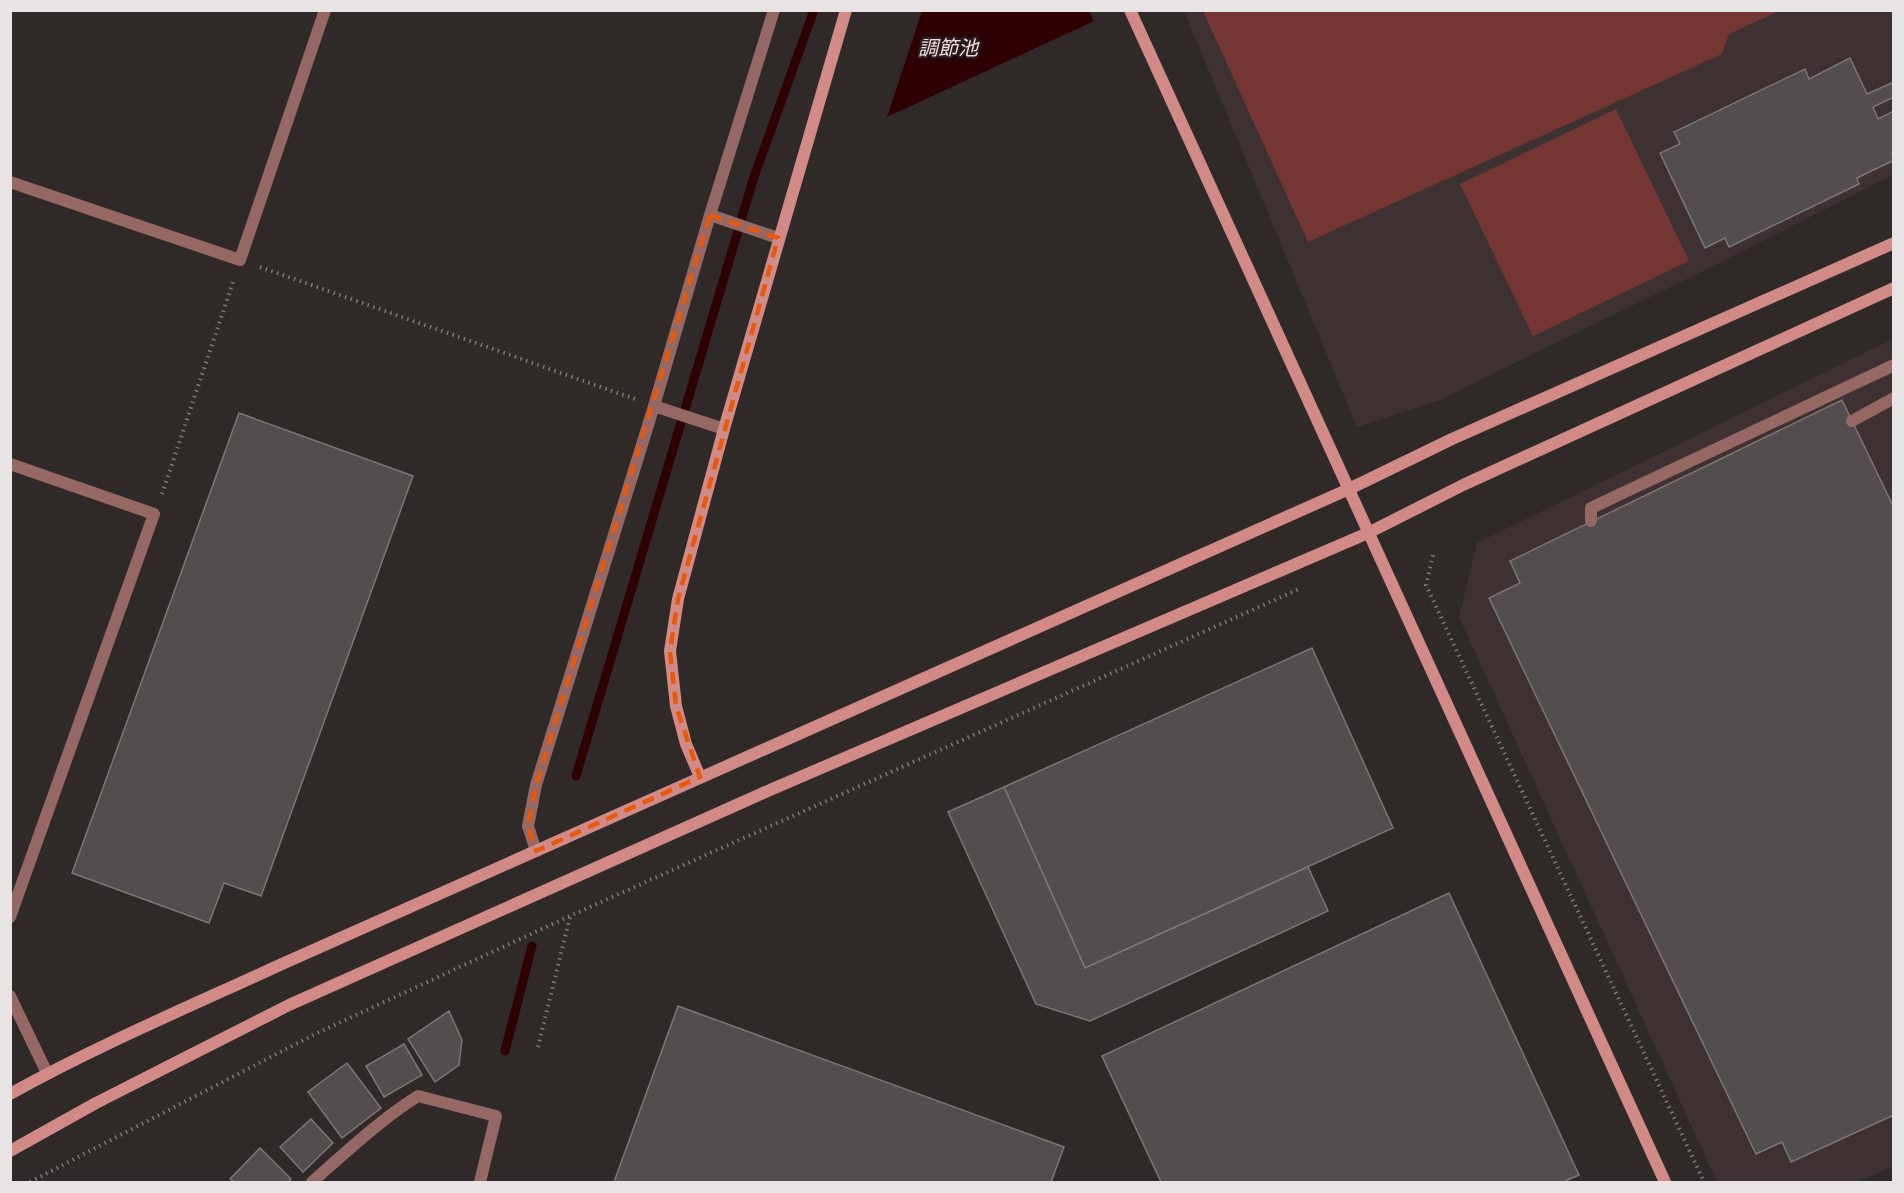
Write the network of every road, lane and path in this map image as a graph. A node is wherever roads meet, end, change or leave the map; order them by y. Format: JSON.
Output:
{"nodes":[{"id":1,"x":325,"y":10,"type":"edge"},
{"id":2,"x":774,"y":10,"type":"edge"},
{"id":3,"x":846,"y":10,"type":"edge"},
{"id":4,"x":1130,"y":10,"type":"edge"},
{"id":5,"x":10,"y":182,"type":"edge"},
{"id":6,"x":710,"y":215,"type":"junction"},
{"id":7,"x":778,"y":238,"type":"junction"},
{"id":8,"x":1893,"y":243,"type":"edge"},
{"id":9,"x":240,"y":260,"type":"junction"},
{"id":10,"x":1892,"y":292,"type":"edge"},
{"id":11,"x":1893,"y":365,"type":"edge"},
{"id":12,"x":1893,"y":398,"type":"edge"},
{"id":13,"x":654,"y":406,"type":"junction"},
{"id":14,"x":1852,"y":421,"type":"dead end"},
{"id":15,"x":724,"y":429,"type":"junction"},
{"id":16,"x":10,"y":464,"type":"edge"},
{"id":17,"x":1349,"y":489,"type":"junction"},
{"id":18,"x":154,"y":514,"type":"junction"},
{"id":19,"x":1591,"y":521,"type":"dead end"},
{"id":20,"x":1368,"y":533,"type":"junction"},
{"id":21,"x":1434,"y":555,"type":"dead end"},
{"id":22,"x":1299,"y":589,"type":"dead end"},
{"id":23,"x":699,"y":777,"type":"junction"},
{"id":24,"x":536,"y":851,"type":"junction"},
{"id":25,"x":570,"y":916,"type":"junction"},
{"id":26,"x":10,"y":917,"type":"edge"},
{"id":27,"x":10,"y":996,"type":"edge"},
{"id":28,"x":538,"y":1047,"type":"dead end"},
{"id":29,"x":47,"y":1073,"type":"junction"},
{"id":30,"x":10,"y":1094,"type":"edge"},
{"id":31,"x":10,"y":1151,"type":"edge"},
{"id":32,"x":30,"y":1182,"type":"edge"},
{"id":33,"x":312,"y":1182,"type":"edge"},
{"id":34,"x":480,"y":1182,"type":"edge"},
{"id":35,"x":1665,"y":1182,"type":"edge"},
{"id":36,"x":1704,"y":1182,"type":"edge"}],
"edges":[{"from":1,"to":9,"type":"street"},
{"from":2,"to":6,"type":"street"},
{"from":3,"to":7,"type":"street"},
{"from":4,"to":17,"type":"street"},
{"from":5,"to":9,"type":"street"},
{"from":6,"to":7,"type":"street"},
{"from":6,"to":13,"type":"street"},
{"from":7,"to":15,"type":"street"},
{"from":8,"to":17,"type":"street"},
{"from":9,"to":13,"type":"path"},
{"from":9,"to":18,"type":"path"},
{"from":10,"to":20,"type":"street"},
{"from":11,"to":19,"type":"street"},
{"from":12,"to":14,"type":"street"},
{"from":13,"to":15,"type":"street"},
{"from":13,"to":24,"type":"street"},
{"from":15,"to":23,"type":"street"},
{"from":16,"to":18,"type":"street"},
{"from":17,"to":20,"type":"street"},
{"from":17,"to":23,"type":"street"},
{"from":18,"to":26,"type":"street"},
{"from":20,"to":31,"type":"street"},
{"from":20,"to":35,"type":"street"},
{"from":21,"to":36,"type":"path"},
{"from":22,"to":25,"type":"path"},
{"from":23,"to":24,"type":"street"},
{"from":24,"to":29,"type":"street"},
{"from":25,"to":28,"type":"path"},
{"from":25,"to":32,"type":"path"},
{"from":27,"to":29,"type":"street"},
{"from":29,"to":30,"type":"street"},
{"from":33,"to":34,"type":"street"}]}
